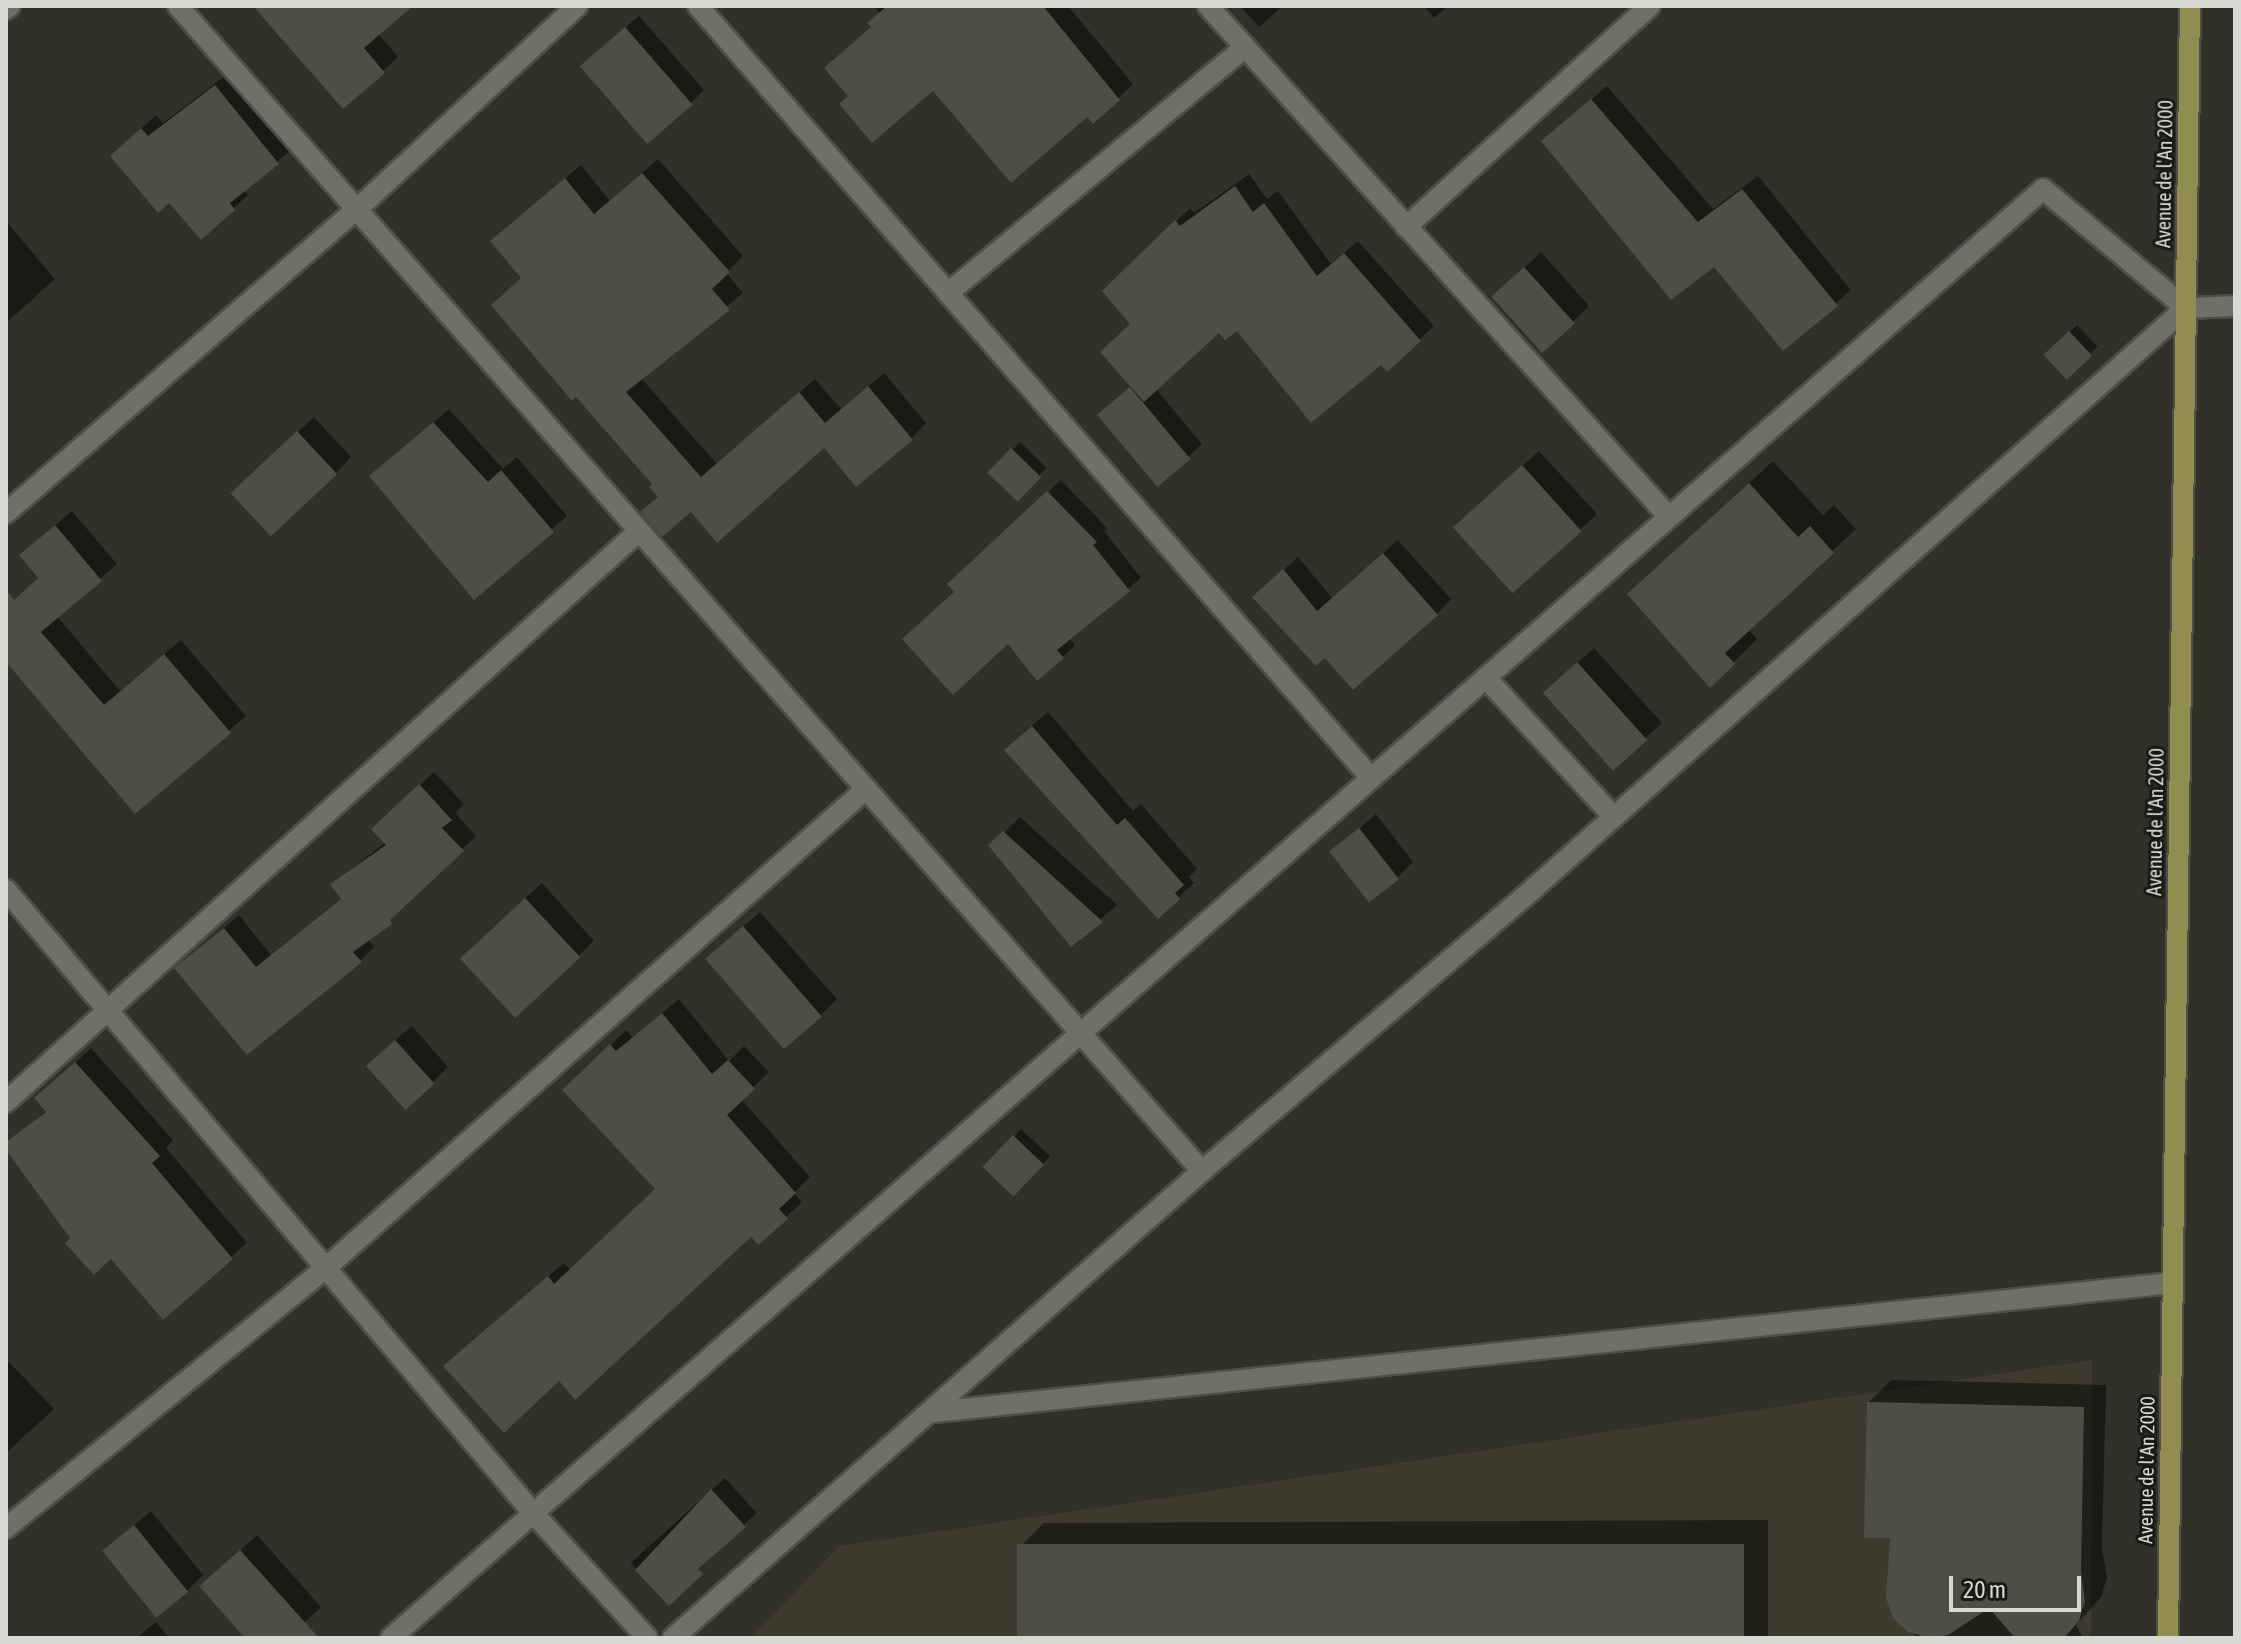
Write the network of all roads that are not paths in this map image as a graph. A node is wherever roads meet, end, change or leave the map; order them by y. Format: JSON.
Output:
{"nodes":[{"id":1,"x":178,"y":6,"type":"edge"},
{"id":2,"x":577,"y":6,"type":"edge"},
{"id":3,"x":698,"y":6,"type":"edge"},
{"id":4,"x":1208,"y":6,"type":"edge"},
{"id":5,"x":1650,"y":6,"type":"edge"},
{"id":6,"x":2190,"y":6,"type":"edge"},
{"id":7,"x":1245,"y":47,"type":"junction"},
{"id":8,"x":356,"y":210,"type":"junction"},
{"id":9,"x":1406,"y":227,"type":"junction"},
{"id":10,"x":948,"y":293,"type":"junction"},
{"id":11,"x":2235,"y":306,"type":"edge"},
{"id":12,"x":2186,"y":308,"type":"junction"},
{"id":13,"x":6,"y":513,"type":"edge"},
{"id":14,"x":1669,"y":517,"type":"junction"},
{"id":15,"x":639,"y":531,"type":"junction"},
{"id":16,"x":1486,"y":678,"type":"junction"},
{"id":17,"x":1371,"y":778,"type":"junction"},
{"id":18,"x":866,"y":789,"type":"junction"},
{"id":19,"x":1612,"y":815,"type":"junction"},
{"id":20,"x":6,"y":890,"type":"edge"},
{"id":21,"x":108,"y":1011,"type":"junction"},
{"id":22,"x":1081,"y":1033,"type":"junction"},
{"id":23,"x":6,"y":1102,"type":"edge"},
{"id":24,"x":1202,"y":1171,"type":"junction"},
{"id":25,"x":328,"y":1266,"type":"junction"},
{"id":26,"x":2172,"y":1283,"type":"junction"},
{"id":27,"x":934,"y":1412,"type":"junction"},
{"id":28,"x":533,"y":1513,"type":"junction"},
{"id":29,"x":6,"y":1528,"type":"edge"},
{"id":30,"x":391,"y":1638,"type":"edge"},
{"id":31,"x":647,"y":1638,"type":"edge"},
{"id":32,"x":673,"y":1638,"type":"edge"},
{"id":33,"x":2168,"y":1638,"type":"edge"}],
"edges":[{"from":1,"to":8,"type":"street"},
{"from":2,"to":8,"type":"street"},
{"from":3,"to":10,"type":"street"},
{"from":4,"to":7,"type":"street"},
{"from":5,"to":9,"type":"street"},
{"from":6,"to":12,"type":"main road","name":"Avenue de l'An 2000"},
{"from":7,"to":9,"type":"street"},
{"from":7,"to":10,"type":"street"},
{"from":8,"to":13,"type":"street"},
{"from":8,"to":15,"type":"street"},
{"from":9,"to":14,"type":"street"},
{"from":10,"to":17,"type":"street"},
{"from":11,"to":12,"type":"street"},
{"from":12,"to":14,"type":"street"},
{"from":12,"to":19,"type":"street"},
{"from":12,"to":26,"type":"main road","name":"Avenue de l'An 2000"},
{"from":14,"to":16,"type":"street"},
{"from":15,"to":18,"type":"street"},
{"from":15,"to":21,"type":"street"},
{"from":16,"to":17,"type":"street"},
{"from":16,"to":19,"type":"street"},
{"from":17,"to":22,"type":"street"},
{"from":18,"to":22,"type":"street"},
{"from":18,"to":25,"type":"street"},
{"from":19,"to":24,"type":"street"},
{"from":20,"to":21,"type":"street"},
{"from":21,"to":23,"type":"street"},
{"from":21,"to":25,"type":"street"},
{"from":22,"to":24,"type":"street"},
{"from":22,"to":28,"type":"street"},
{"from":24,"to":27,"type":"street"},
{"from":25,"to":28,"type":"street"},
{"from":25,"to":29,"type":"street"},
{"from":26,"to":27,"type":"street"},
{"from":26,"to":33,"type":"main road","name":"Avenue de l'An 2000"},
{"from":27,"to":32,"type":"street"},
{"from":28,"to":30,"type":"street"},
{"from":28,"to":31,"type":"street"}]}
